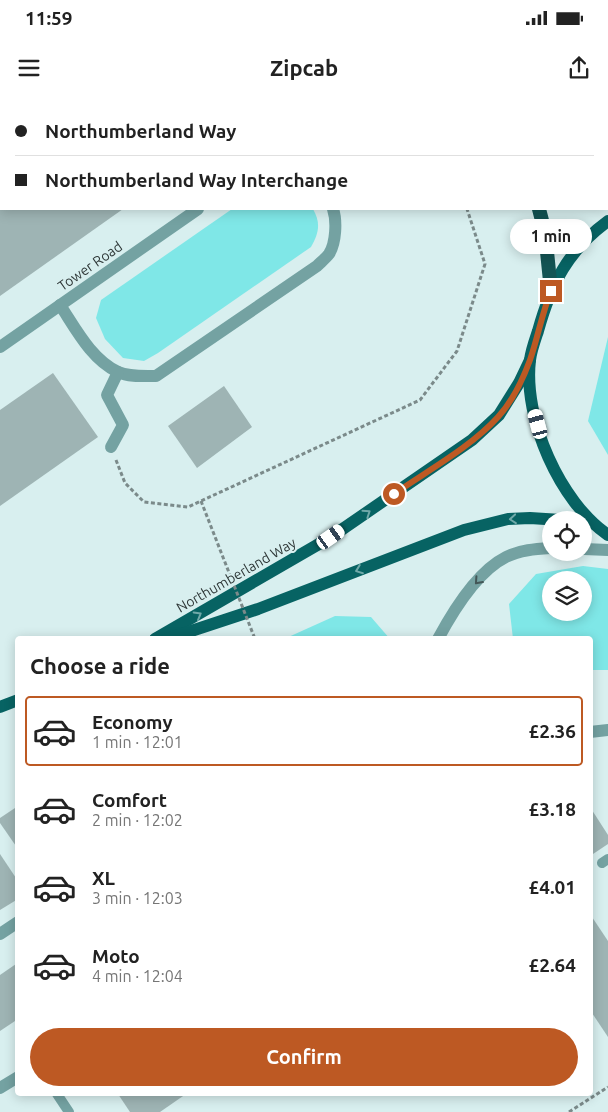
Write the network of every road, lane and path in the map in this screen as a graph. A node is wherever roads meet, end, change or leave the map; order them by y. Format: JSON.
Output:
{"nodes":[{"id":1,"x":197,"y":210,"type":"edge"},
{"id":2,"x":333,"y":210,"type":"edge"},
{"id":3,"x":467,"y":210,"type":"edge"},
{"id":4,"x":539,"y":210,"type":"edge"},
{"id":5,"x":608,"y":221,"type":"edge"},
{"id":6,"x":551,"y":291,"type":"junction"},
{"id":7,"x":60,"y":305,"type":"junction"},
{"id":8,"x":0,"y":347,"type":"edge"},
{"id":9,"x":530,"y":360,"type":"junction"},
{"id":10,"x":118,"y":372,"type":"junction"},
{"id":11,"x":111,"y":447,"type":"joint"},
{"id":12,"x":201,"y":501,"type":"junction"},
{"id":13,"x":542,"y":519,"type":"edge"},
{"id":14,"x":603,"y":532,"type":"edge"},
{"id":15,"x":542,"y":549,"type":"edge"},
{"id":16,"x":592,"y":549,"type":"edge"},
{"id":17,"x":608,"y":550,"type":"edge"},
{"id":18,"x":160,"y":636,"type":"edge"},
{"id":19,"x":176,"y":636,"type":"edge"},
{"id":20,"x":254,"y":636,"type":"edge"},
{"id":21,"x":440,"y":636,"type":"edge"},
{"id":22,"x":15,"y":701,"type":"edge"},
{"id":23,"x":0,"y":707,"type":"edge"},
{"id":24,"x":608,"y":730,"type":"edge"},
{"id":25,"x":593,"y":732,"type":"edge"},
{"id":26,"x":15,"y":924,"type":"edge"},
{"id":27,"x":0,"y":934,"type":"edge"},
{"id":28,"x":15,"y":1079,"type":"edge"},
{"id":29,"x":608,"y":1087,"type":"edge"},
{"id":30,"x":0,"y":1088,"type":"edge"},
{"id":31,"x":58,"y":1096,"type":"edge"},
{"id":32,"x":69,"y":1112,"type":"edge"},
{"id":33,"x":569,"y":1112,"type":"edge"}],
"edges":[{"from":1,"to":7,"type":"street","name":"Tower Road"},
{"from":2,"to":10,"type":"street"},
{"from":3,"to":12,"type":"path"},
{"from":4,"to":6,"type":"highway"},
{"from":5,"to":6,"type":"main road"},
{"from":6,"to":9,"type":"main road"},
{"from":7,"to":8,"type":"street","name":"Tower Road"},
{"from":7,"to":10,"type":"street"},
{"from":9,"to":14,"type":"main road"},
{"from":18,"to":9,"type":"main road","name":"Northumberland Way","one_way":true},
{"from":10,"to":11,"type":"street"},
{"from":11,"to":12,"type":"path"},
{"from":12,"to":20,"type":"path","bridge":true},
{"from":13,"to":19,"type":"main road","name":"Northumberland Way","one_way":true},
{"from":15,"to":21,"type":"street","one_way":true},
{"from":16,"to":17,"type":"street"},
{"from":22,"to":23,"type":"main road"},
{"from":24,"to":25,"type":"street"},
{"from":26,"to":27,"type":"street"},
{"from":28,"to":30,"type":"street"},
{"from":29,"to":33,"type":"path"},
{"from":31,"to":32,"type":"lane"}]}
